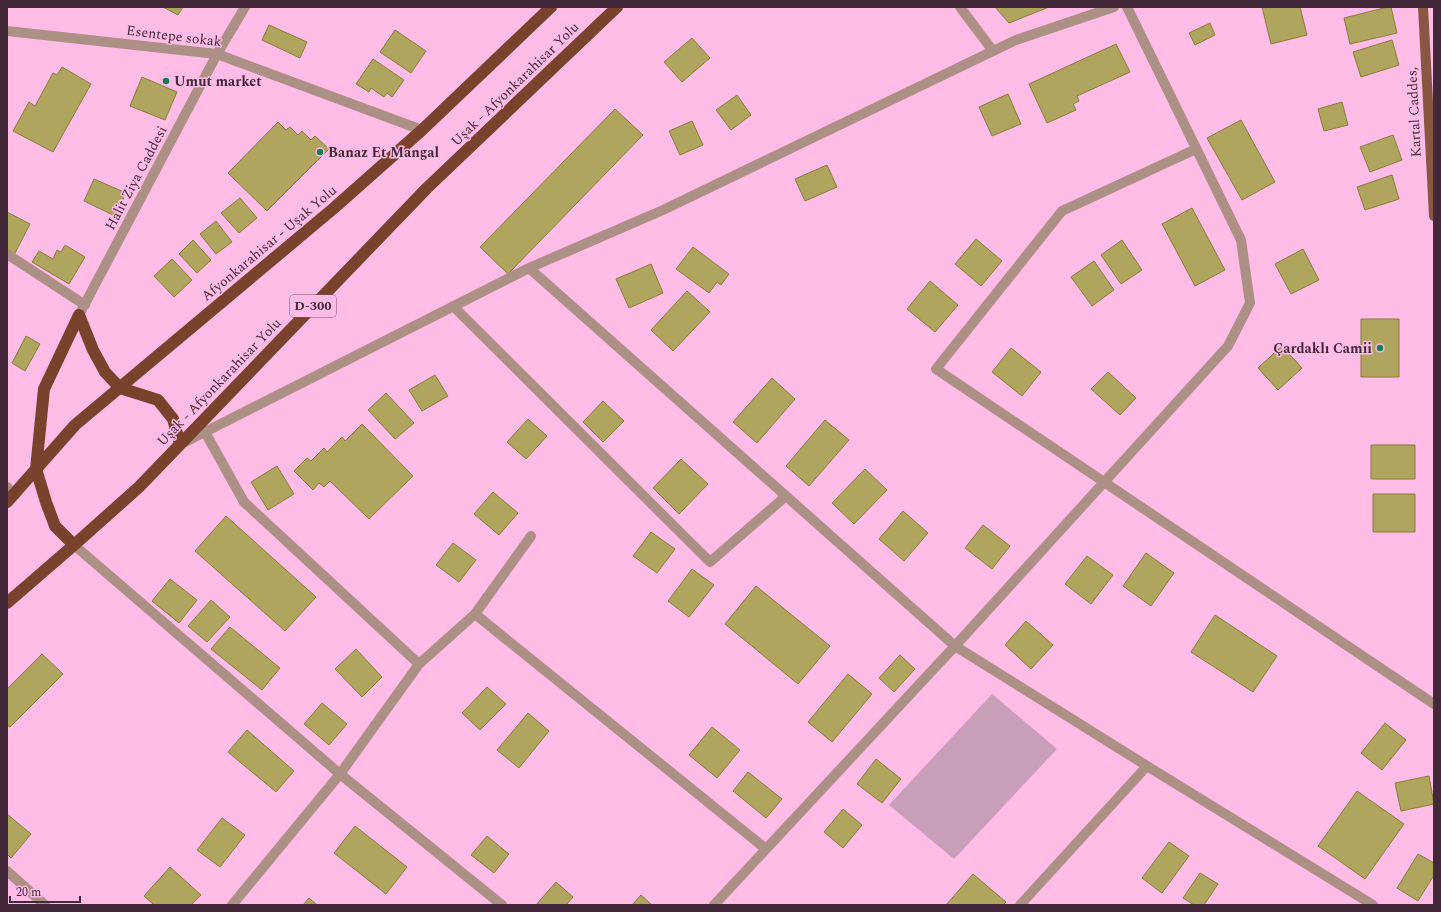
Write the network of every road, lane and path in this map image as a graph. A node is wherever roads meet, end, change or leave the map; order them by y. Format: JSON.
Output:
{"nodes":[{"id":1,"x":245,"y":7,"type":"edge"},
{"id":2,"x":551,"y":7,"type":"edge"},
{"id":3,"x":617,"y":7,"type":"edge"},
{"id":4,"x":960,"y":7,"type":"edge"},
{"id":5,"x":1114,"y":7,"type":"edge"},
{"id":6,"x":1126,"y":7,"type":"edge"},
{"id":7,"x":1422,"y":7,"type":"edge"},
{"id":8,"x":7,"y":31,"type":"edge"},
{"id":9,"x":993,"y":51,"type":"junction"},
{"id":10,"x":218,"y":54,"type":"junction"},
{"id":11,"x":422,"y":130,"type":"junction"},
{"id":12,"x":1196,"y":149,"type":"junction"},
{"id":13,"x":1434,"y":216,"type":"edge"},
{"id":14,"x":7,"y":254,"type":"edge"},
{"id":15,"x":528,"y":268,"type":"junction"},
{"id":16,"x":454,"y":306,"type":"junction"},
{"id":17,"x":82,"y":310,"type":"junction"},
{"id":18,"x":120,"y":388,"type":"junction"},
{"id":19,"x":205,"y":432,"type":"junction"},
{"id":20,"x":180,"y":444,"type":"junction"},
{"id":21,"x":36,"y":469,"type":"junction"},
{"id":22,"x":1104,"y":482,"type":"junction"},
{"id":23,"x":10,"y":495,"type":"edge"},
{"id":24,"x":786,"y":496,"type":"junction"},
{"id":25,"x":531,"y":536,"type":"dead end"},
{"id":26,"x":74,"y":545,"type":"junction"},
{"id":27,"x":7,"y":603,"type":"edge"},
{"id":28,"x":475,"y":614,"type":"junction"},
{"id":29,"x":955,"y":646,"type":"junction"},
{"id":30,"x":419,"y":664,"type":"junction"},
{"id":31,"x":1434,"y":704,"type":"edge"},
{"id":32,"x":1147,"y":766,"type":"junction"},
{"id":33,"x":340,"y":774,"type":"junction"},
{"id":34,"x":766,"y":849,"type":"junction"},
{"id":35,"x":7,"y":871,"type":"edge"},
{"id":36,"x":233,"y":904,"type":"edge"},
{"id":37,"x":45,"y":905,"type":"edge"},
{"id":38,"x":502,"y":905,"type":"edge"},
{"id":39,"x":714,"y":905,"type":"edge"},
{"id":40,"x":1020,"y":905,"type":"edge"},
{"id":41,"x":1373,"y":905,"type":"edge"}],
"edges":[{"from":1,"to":10,"type":"street","name":"Halit Ziya Caddesi"},
{"from":2,"to":11,"type":"highway","name":"Afyonkarahisar - Uşak Yolu"},
{"from":3,"to":20,"type":"highway","name":"Uşak - Afyonkarahisar Yolu","number":"D-300"},
{"from":4,"to":9,"type":"street"},
{"from":5,"to":9,"type":"street"},
{"from":6,"to":12,"type":"street"},
{"from":7,"to":13,"type":"main road","name":"Kartal Caddes,"},
{"from":8,"to":10,"type":"street","name":"Esentepe sokak"},
{"from":9,"to":15,"type":"street"},
{"from":10,"to":11,"type":"street","name":"Esentepe sokak"},
{"from":10,"to":17,"type":"street","name":"Halit Ziya Caddesi"},
{"from":11,"to":18,"type":"highway","name":"Afyonkarahisar - Uşak Yolu"},
{"from":12,"to":22,"type":"street"},
{"from":12,"to":22,"type":"street"},
{"from":14,"to":17,"type":"street"},
{"from":15,"to":16,"type":"street"},
{"from":15,"to":24,"type":"street"},
{"from":16,"to":19,"type":"street"},
{"from":16,"to":24,"type":"street"},
{"from":17,"to":18,"type":"highway"},
{"from":17,"to":21,"type":"highway"},
{"from":18,"to":20,"type":"highway"},
{"from":18,"to":21,"type":"highway","name":"Afyonkarahisar - Uşak Yolu"},
{"from":19,"to":20,"type":"street"},
{"from":19,"to":30,"type":"street"},
{"from":20,"to":26,"type":"highway","name":"Uşak - Afyonkarahisar Yolu","number":"D-300"},
{"from":21,"to":23,"type":"highway","name":"Afyonkarahisar - Uşak Yolu"},
{"from":21,"to":26,"type":"highway"},
{"from":22,"to":29,"type":"street"},
{"from":22,"to":31,"type":"street"},
{"from":24,"to":29,"type":"street"},
{"from":25,"to":28,"type":"street"},
{"from":26,"to":27,"type":"highway","name":"Uşak - Afyonkarahisar Yolu","number":"D-300"},
{"from":26,"to":33,"type":"street"},
{"from":28,"to":30,"type":"street"},
{"from":28,"to":34,"type":"street"},
{"from":29,"to":32,"type":"street"},
{"from":29,"to":34,"type":"street"},
{"from":30,"to":33,"type":"street"},
{"from":32,"to":40,"type":"street"},
{"from":32,"to":41,"type":"street"},
{"from":33,"to":36,"type":"street"},
{"from":33,"to":38,"type":"street"},
{"from":34,"to":39,"type":"street"},
{"from":35,"to":37,"type":"street"}]}
